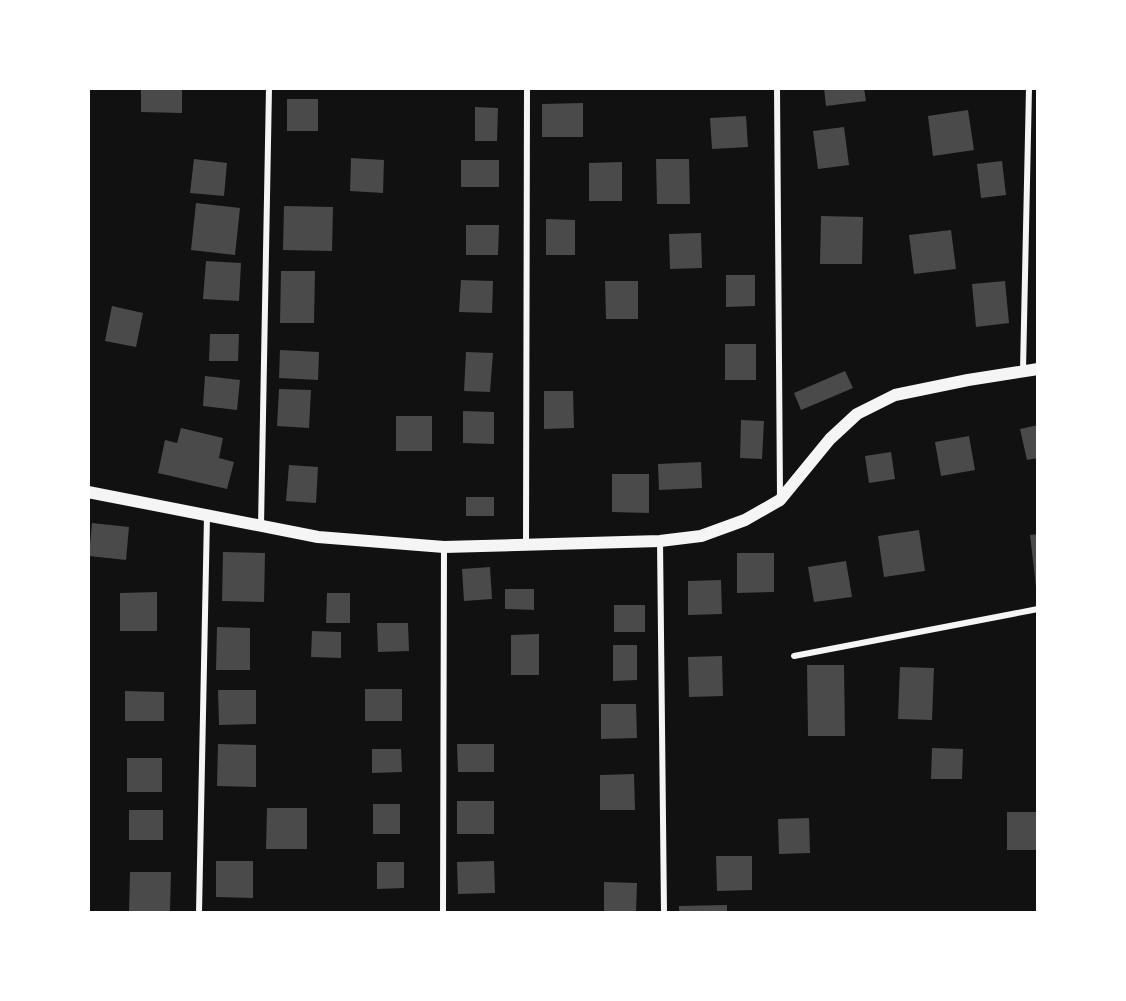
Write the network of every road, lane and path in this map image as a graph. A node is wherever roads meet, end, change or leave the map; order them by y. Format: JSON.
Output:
{"nodes":[{"id":1,"x":269,"y":88,"type":"edge"},
{"id":2,"x":527,"y":88,"type":"edge"},
{"id":3,"x":777,"y":88,"type":"edge"},
{"id":4,"x":1029,"y":88,"type":"edge"},
{"id":5,"x":1038,"y":369,"type":"edge"},
{"id":6,"x":1023,"y":370,"type":"junction"},
{"id":7,"x":88,"y":492,"type":"edge"},
{"id":8,"x":780,"y":500,"type":"junction"},
{"id":9,"x":207,"y":516,"type":"junction"},
{"id":10,"x":261,"y":527,"type":"junction"},
{"id":11,"x":660,"y":541,"type":"junction"},
{"id":12,"x":526,"y":545,"type":"junction"},
{"id":13,"x":444,"y":547,"type":"junction"},
{"id":14,"x":1038,"y":609,"type":"edge"},
{"id":15,"x":794,"y":656,"type":"dead end"},
{"id":16,"x":199,"y":912,"type":"edge"},
{"id":17,"x":442,"y":912,"type":"edge"},
{"id":18,"x":664,"y":912,"type":"edge"}],
"edges":[{"from":1,"to":10,"type":"street"},
{"from":2,"to":12,"type":"street"},
{"from":3,"to":8,"type":"street"},
{"from":4,"to":6,"type":"street"},
{"from":5,"to":6,"type":"main road"},
{"from":6,"to":8,"type":"main road"},
{"from":7,"to":9,"type":"main road"},
{"from":8,"to":11,"type":"main road"},
{"from":9,"to":10,"type":"main road"},
{"from":9,"to":16,"type":"street"},
{"from":10,"to":13,"type":"main road"},
{"from":11,"to":12,"type":"main road"},
{"from":11,"to":18,"type":"street"},
{"from":12,"to":13,"type":"main road"},
{"from":13,"to":17,"type":"street"},
{"from":14,"to":15,"type":"street"}]}
